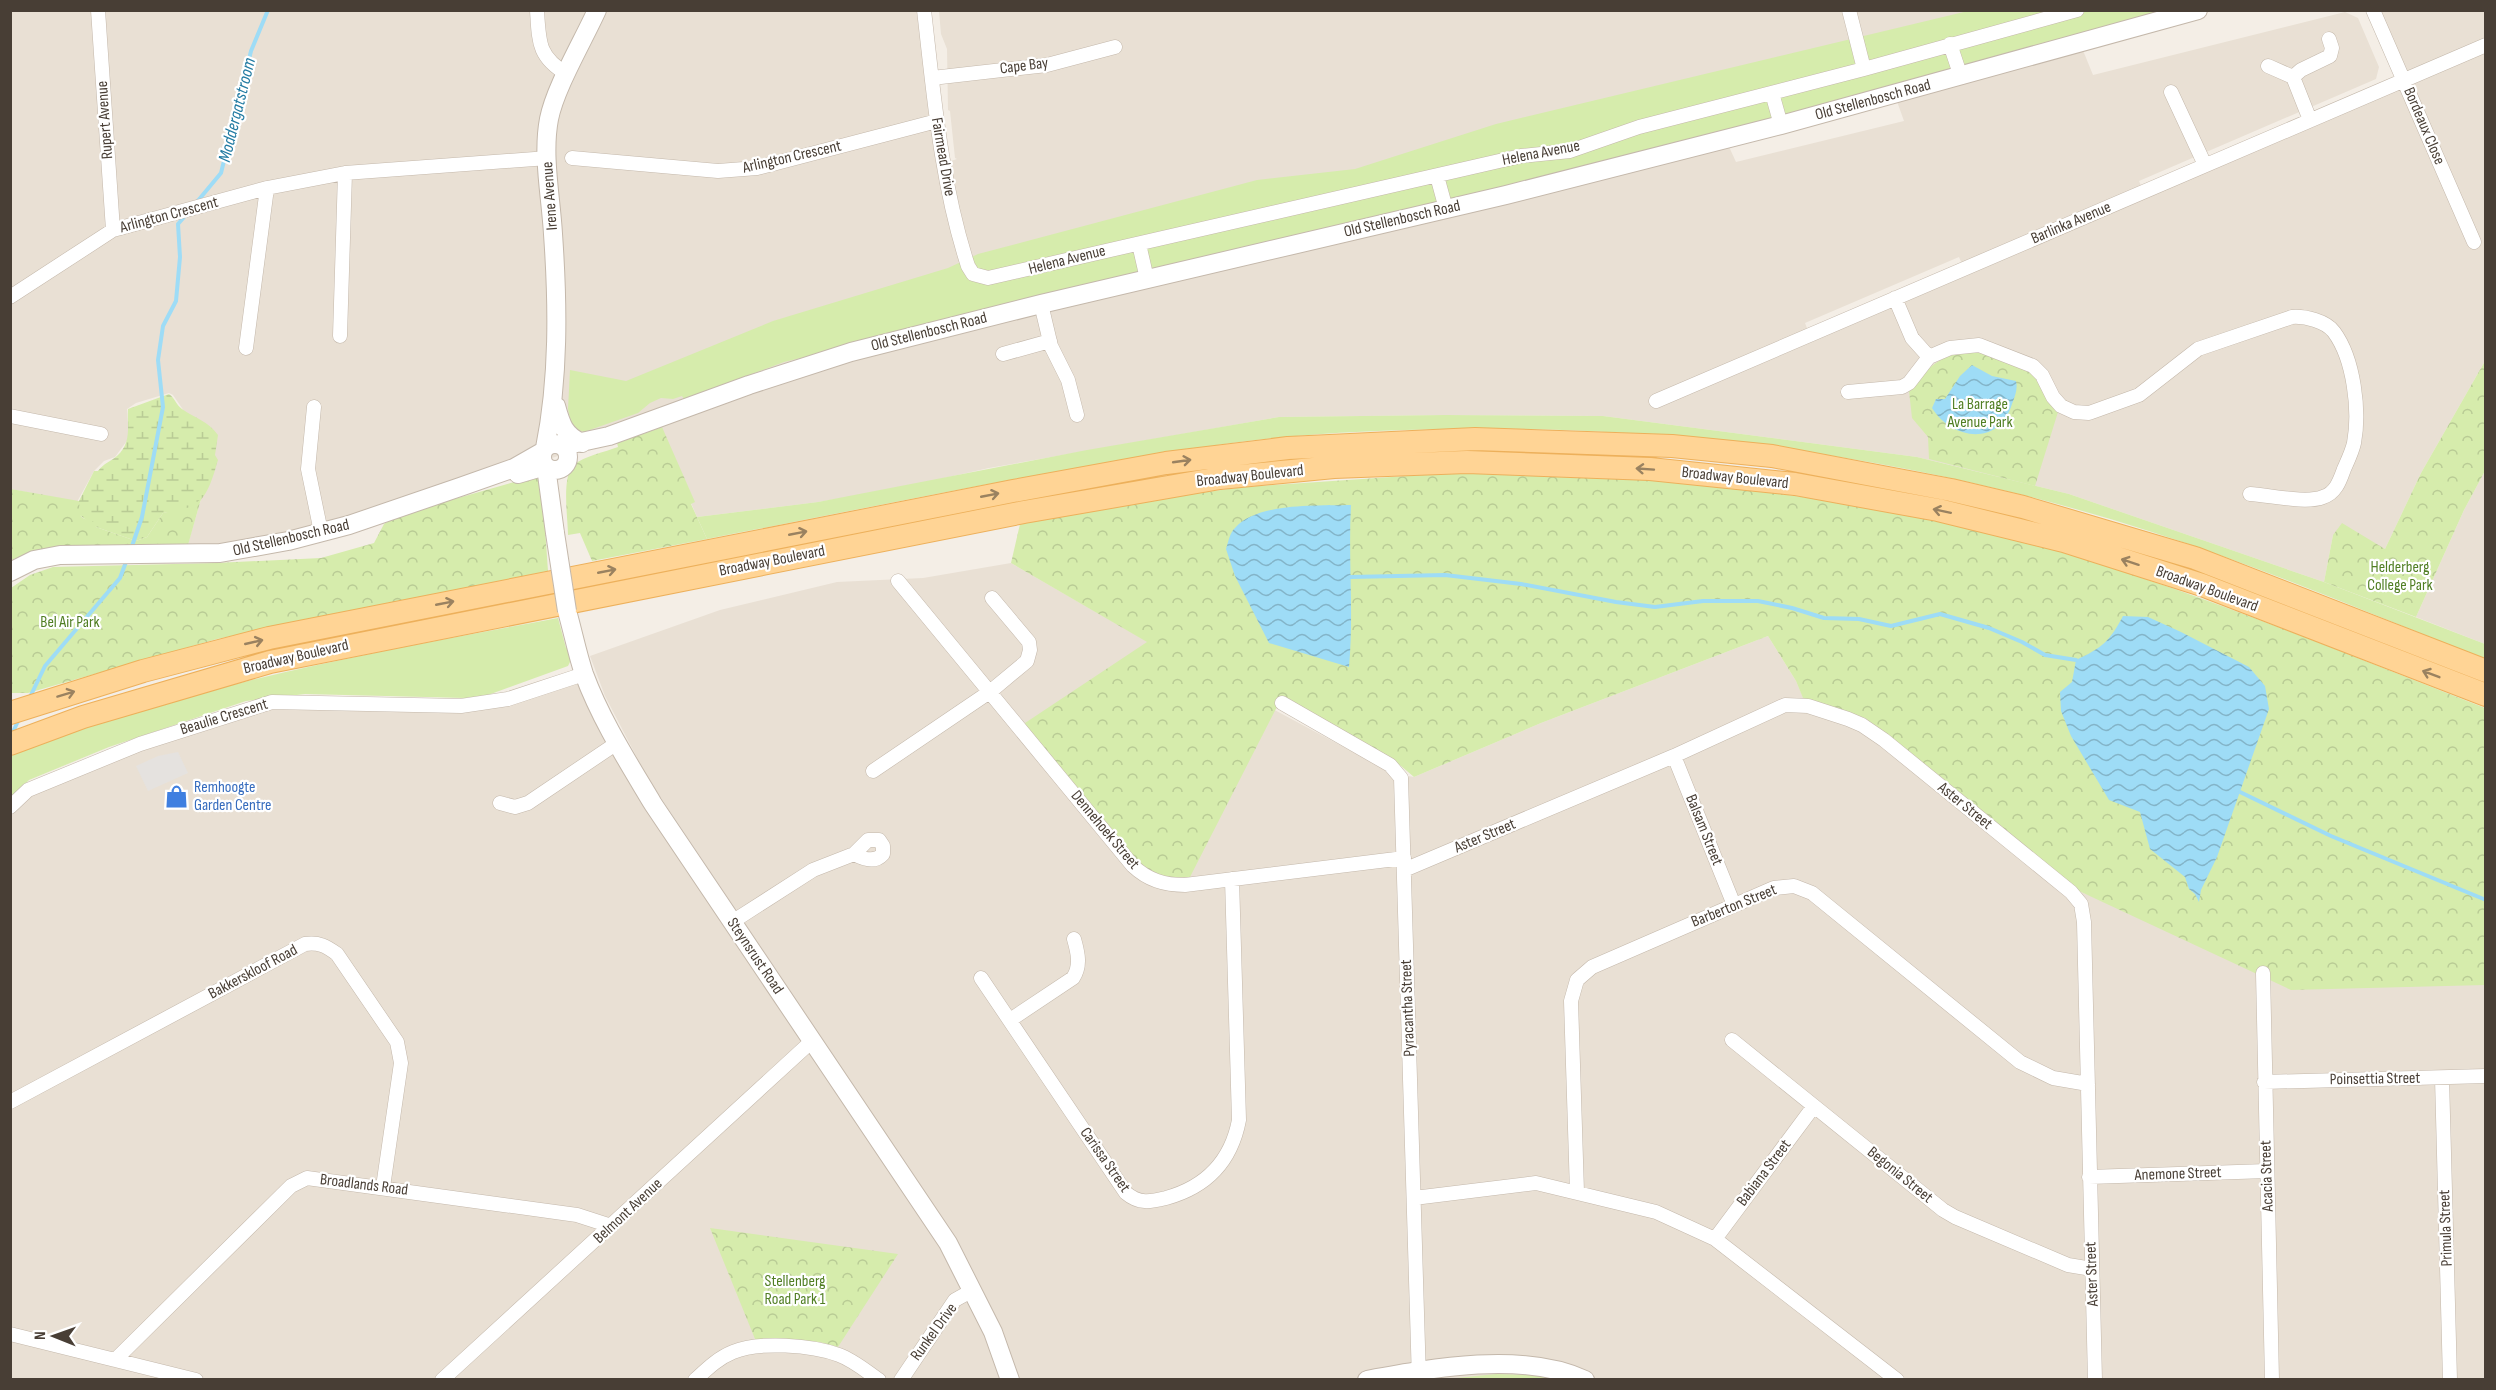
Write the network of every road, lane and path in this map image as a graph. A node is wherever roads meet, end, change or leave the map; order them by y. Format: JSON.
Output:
{"nodes":[{"id":1,"x":98,"y":10,"type":"edge"},
{"id":2,"x":537,"y":10,"type":"edge"},
{"id":3,"x":597,"y":10,"type":"edge"},
{"id":4,"x":924,"y":10,"type":"edge"},
{"id":5,"x":1849,"y":10,"type":"edge"},
{"id":6,"x":2077,"y":10,"type":"edge"},
{"id":7,"x":2198,"y":10,"type":"edge"},
{"id":8,"x":2373,"y":10,"type":"edge"},
{"id":9,"x":2328,"y":39,"type":"dead end"},
{"id":10,"x":1950,"y":44,"type":"junction"},
{"id":11,"x":2486,"y":45,"type":"edge"},
{"id":12,"x":1115,"y":47,"type":"dead end"},
{"id":13,"x":2268,"y":66,"type":"dead end"},
{"id":14,"x":1864,"y":69,"type":"junction"},
{"id":15,"x":567,"y":74,"type":"junction"},
{"id":16,"x":1961,"y":77,"type":"junction"},
{"id":17,"x":2293,"y":77,"type":"junction"},
{"id":18,"x":932,"y":78,"type":"junction"},
{"id":19,"x":2404,"y":80,"type":"junction"},
{"id":20,"x":2172,"y":92,"type":"dead end"},
{"id":21,"x":1772,"y":93,"type":"junction"},
{"id":22,"x":2310,"y":120,"type":"junction"},
{"id":23,"x":937,"y":121,"type":"junction"},
{"id":24,"x":1781,"y":125,"type":"junction"},
{"id":25,"x":548,"y":158,"type":"junction"},
{"id":26,"x":572,"y":158,"type":"dead end"},
{"id":27,"x":2205,"y":165,"type":"junction"},
{"id":28,"x":345,"y":173,"type":"junction"},
{"id":29,"x":1437,"y":176,"type":"junction"},
{"id":30,"x":267,"y":188,"type":"junction"},
{"id":31,"x":1446,"y":209,"type":"junction"},
{"id":32,"x":113,"y":230,"type":"junction"},
{"id":33,"x":2474,"y":242,"type":"dead end"},
{"id":34,"x":1139,"y":244,"type":"junction"},
{"id":35,"x":1000,"y":277,"type":"joint"},
{"id":36,"x":1147,"y":279,"type":"junction"},
{"id":37,"x":10,"y":297,"type":"edge"},
{"id":38,"x":1895,"y":298,"type":"junction"},
{"id":39,"x":1041,"y":304,"type":"junction"},
{"id":40,"x":340,"y":336,"type":"dead end"},
{"id":41,"x":1050,"y":341,"type":"junction"},
{"id":42,"x":246,"y":348,"type":"dead end"},
{"id":43,"x":1003,"y":354,"type":"dead end"},
{"id":44,"x":1929,"y":357,"type":"junction"},
{"id":45,"x":1848,"y":392,"type":"dead end"},
{"id":46,"x":554,"y":399,"type":"junction"},
{"id":47,"x":1656,"y":401,"type":"dead end"},
{"id":48,"x":314,"y":407,"type":"dead end"},
{"id":49,"x":1077,"y":415,"type":"dead end"},
{"id":50,"x":10,"y":416,"type":"edge"},
{"id":51,"x":549,"y":426,"type":"junction"},
{"id":52,"x":101,"y":434,"type":"dead end"},
{"id":53,"x":609,"y":436,"type":"junction"},
{"id":54,"x":582,"y":443,"type":"junction"},
{"id":55,"x":554,"y":457,"type":"junction"},
{"id":56,"x":487,"y":476,"type":"junction"},
{"id":57,"x":460,"y":487,"type":"junction"},
{"id":58,"x":2250,"y":494,"type":"dead end"},
{"id":59,"x":321,"y":532,"type":"junction"},
{"id":60,"x":10,"y":572,"type":"edge"},
{"id":61,"x":898,"y":581,"type":"dead end"},
{"id":62,"x":992,"y":598,"type":"dead end"},
{"id":63,"x":582,"y":665,"type":"junction"},
{"id":64,"x":2486,"y":671,"type":"edge"},
{"id":65,"x":991,"y":691,"type":"junction"},
{"id":66,"x":2486,"y":695,"type":"edge"},
{"id":67,"x":1282,"y":703,"type":"dead end"},
{"id":68,"x":17,"y":706,"type":"edge"},
{"id":69,"x":617,"y":743,"type":"junction"},
{"id":70,"x":10,"y":744,"type":"edge"},
{"id":71,"x":1674,"y":756,"type":"junction"},
{"id":72,"x":873,"y":771,"type":"dead end"},
{"id":73,"x":500,"y":803,"type":"dead end"},
{"id":74,"x":10,"y":807,"type":"edge"},
{"id":75,"x":854,"y":854,"type":"dead end"},
{"id":76,"x":1404,"y":864,"type":"junction"},
{"id":77,"x":1232,"y":879,"type":"junction"},
{"id":78,"x":1734,"y":905,"type":"junction"},
{"id":79,"x":732,"y":922,"type":"junction"},
{"id":80,"x":1074,"y":939,"type":"dead end"},
{"id":81,"x":2263,"y":973,"type":"dead end"},
{"id":82,"x":981,"y":978,"type":"dead end"},
{"id":83,"x":1010,"y":1020,"type":"junction"},
{"id":84,"x":1732,"y":1040,"type":"dead end"},
{"id":85,"x":812,"y":1041,"type":"junction"},
{"id":86,"x":2486,"y":1076,"type":"edge"},
{"id":87,"x":2442,"y":1077,"type":"junction"},
{"id":88,"x":2264,"y":1082,"type":"junction"},
{"id":89,"x":2088,"y":1084,"type":"junction"},
{"id":90,"x":10,"y":1102,"type":"edge"},
{"id":91,"x":1814,"y":1106,"type":"junction"},
{"id":92,"x":2267,"y":1171,"type":"junction"},
{"id":93,"x":2089,"y":1177,"type":"junction"},
{"id":94,"x":383,"y":1187,"type":"junction"},
{"id":95,"x":1577,"y":1192,"type":"junction"},
{"id":96,"x":1414,"y":1198,"type":"junction"},
{"id":97,"x":611,"y":1226,"type":"junction"},
{"id":98,"x":1715,"y":1239,"type":"junction"},
{"id":99,"x":2092,"y":1269,"type":"junction"},
{"id":100,"x":973,"y":1290,"type":"junction"},
{"id":101,"x":10,"y":1335,"type":"edge"},
{"id":102,"x":115,"y":1360,"type":"junction"},
{"id":103,"x":1419,"y":1375,"type":"edge"},
{"id":104,"x":196,"y":1380,"type":"edge"},
{"id":105,"x":442,"y":1380,"type":"edge"},
{"id":106,"x":695,"y":1380,"type":"edge"},
{"id":107,"x":879,"y":1380,"type":"edge"},
{"id":108,"x":901,"y":1380,"type":"edge"},
{"id":109,"x":1010,"y":1380,"type":"edge"},
{"id":110,"x":1367,"y":1380,"type":"edge"},
{"id":111,"x":1584,"y":1380,"type":"edge"},
{"id":112,"x":1898,"y":1380,"type":"edge"},
{"id":113,"x":2095,"y":1380,"type":"edge"},
{"id":114,"x":2272,"y":1380,"type":"edge"},
{"id":115,"x":2450,"y":1380,"type":"edge"}],
"edges":[{"from":1,"to":32,"type":"street","name":"Rupert Avenue"},
{"from":2,"to":15,"type":"street"},
{"from":3,"to":15,"type":"street","name":"Irene Avenue"},
{"from":4,"to":18,"type":"street","name":"Fairmead Drive"},
{"from":5,"to":14,"type":"street"},
{"from":6,"to":10,"type":"street","name":"Helena Avenue"},
{"from":7,"to":16,"type":"street","name":"Old Stellenbosch Road"},
{"from":8,"to":19,"type":"street","name":"Bordeaux Close"},
{"from":9,"to":17,"type":"street"},
{"from":10,"to":14,"type":"street","name":"Helena Avenue"},
{"from":10,"to":16,"type":"street"},
{"from":11,"to":19,"type":"street","name":"Barlinka Avenue"},
{"from":12,"to":18,"type":"street","name":"Cape Bay"},
{"from":13,"to":17,"type":"street"},
{"from":14,"to":21,"type":"street","name":"Helena Avenue"},
{"from":15,"to":25,"type":"street","name":"Irene Avenue"},
{"from":16,"to":24,"type":"street","name":"Old Stellenbosch Road"},
{"from":17,"to":22,"type":"street"},
{"from":18,"to":23,"type":"street","name":"Fairmead Drive"},
{"from":19,"to":22,"type":"street","name":"Barlinka Avenue"},
{"from":19,"to":33,"type":"street","name":"Bordeaux Close"},
{"from":20,"to":27,"type":"street"},
{"from":21,"to":24,"type":"street"},
{"from":21,"to":29,"type":"street","name":"Helena Avenue"},
{"from":22,"to":27,"type":"street","name":"Barlinka Avenue"},
{"from":23,"to":26,"type":"street","name":"Arlington Crescent"},
{"from":23,"to":35,"type":"street","name":"Fairmead Drive"},
{"from":24,"to":31,"type":"street","name":"Old Stellenbosch Road"},
{"from":25,"to":28,"type":"street","name":"Arlington Crescent"},
{"from":25,"to":46,"type":"street","name":"Irene Avenue"},
{"from":27,"to":38,"type":"street","name":"Barlinka Avenue"},
{"from":28,"to":30,"type":"street","name":"Arlington Crescent"},
{"from":28,"to":40,"type":"street"},
{"from":29,"to":31,"type":"street"},
{"from":29,"to":34,"type":"street","name":"Helena Avenue"},
{"from":30,"to":32,"type":"street","name":"Arlington Crescent"},
{"from":30,"to":42,"type":"street"},
{"from":31,"to":36,"type":"street","name":"Old Stellenbosch Road"},
{"from":32,"to":37,"type":"street","name":"Arlington Crescent"},
{"from":34,"to":35,"type":"street","name":"Helena Avenue"},
{"from":34,"to":36,"type":"street"},
{"from":36,"to":39,"type":"street","name":"Old Stellenbosch Road"},
{"from":38,"to":44,"type":"street"},
{"from":38,"to":47,"type":"street","name":"Barlinka Avenue"},
{"from":39,"to":41,"type":"street"},
{"from":39,"to":53,"type":"street","name":"Old Stellenbosch Road"},
{"from":41,"to":43,"type":"street"},
{"from":41,"to":49,"type":"street"},
{"from":44,"to":45,"type":"street"},
{"from":44,"to":58,"type":"street"},
{"from":46,"to":51,"type":"street","name":"Irene Avenue"},
{"from":46,"to":54,"type":"street"},
{"from":46,"to":55,"type":"street","name":"Irene Avenue"},
{"from":48,"to":59,"type":"street"},
{"from":50,"to":52,"type":"street"},
{"from":51,"to":55,"type":"street","name":"Irene Avenue"},
{"from":51,"to":56,"type":"street"},
{"from":53,"to":54,"type":"street","name":"Old Stellenbosch Road"},
{"from":53,"to":55,"type":"street","name":"Old Stellenbosch Road"},
{"from":54,"to":55,"type":"street","name":"Old Stellenbosch Road"},
{"from":55,"to":56,"type":"street","name":"Old Stellenbosch Road"},
{"from":55,"to":57,"type":"street","name":"Old Stellenbosch Road"},
{"from":55,"to":63,"type":"street","name":"Steynsrust Road","bridge":true},
{"from":56,"to":57,"type":"street","name":"Old Stellenbosch Road"},
{"from":57,"to":59,"type":"street","name":"Old Stellenbosch Road"},
{"from":59,"to":60,"type":"street","name":"Old Stellenbosch Road"},
{"from":61,"to":65,"type":"street","name":"Dennehoek Street"},
{"from":62,"to":65,"type":"street"},
{"from":63,"to":69,"type":"street","name":"Steynsrust Road"},
{"from":63,"to":74,"type":"street","name":"Beaulie Crescent"},
{"from":68,"to":64,"type":"main road","name":"Broadway Boulevard","one_way":true},
{"from":65,"to":72,"type":"street"},
{"from":65,"to":77,"type":"street","name":"Dennehoek Street"},
{"from":66,"to":70,"type":"main road","name":"Broadway Boulevard","one_way":true},
{"from":67,"to":76,"type":"street","name":"Pyracantha Street"},
{"from":69,"to":73,"type":"street"},
{"from":69,"to":79,"type":"street","name":"Steynsrust Road"},
{"from":71,"to":76,"type":"street","name":"Aster Street"},
{"from":71,"to":78,"type":"street","name":"Balsam Street"},
{"from":71,"to":89,"type":"street","name":"Aster Street"},
{"from":75,"to":79,"type":"street"},
{"from":76,"to":77,"type":"street","name":"Dennehoek Street"},
{"from":76,"to":96,"type":"street","name":"Pyracantha Street"},
{"from":77,"to":83,"type":"street","name":"Carissa Street"},
{"from":78,"to":89,"type":"street","name":"Barberton Street"},
{"from":78,"to":95,"type":"street","name":"Barberton Street"},
{"from":79,"to":85,"type":"street","name":"Steynsrust Road"},
{"from":80,"to":83,"type":"street"},
{"from":81,"to":88,"type":"street","name":"Acacia Street"},
{"from":82,"to":83,"type":"street","name":"Carissa Street"},
{"from":84,"to":91,"type":"street","name":"Begonia Street"},
{"from":85,"to":97,"type":"street","name":"Belmont Avenue"},
{"from":85,"to":100,"type":"street","name":"Steynsrust Road"},
{"from":86,"to":87,"type":"street","name":"Poinsettia Street"},
{"from":87,"to":88,"type":"street","name":"Poinsettia Street"},
{"from":87,"to":115,"type":"street","name":"Primula Street"},
{"from":88,"to":92,"type":"street","name":"Acacia Street"},
{"from":89,"to":93,"type":"street","name":"Aster Street"},
{"from":90,"to":94,"type":"street","name":"Bakkerskloof Road"},
{"from":91,"to":98,"type":"street","name":"Babiana Street"},
{"from":91,"to":99,"type":"street","name":"Begonia Street"},
{"from":92,"to":93,"type":"street","name":"Anemone Street"},
{"from":92,"to":114,"type":"street","name":"Acacia Street"},
{"from":93,"to":99,"type":"street","name":"Aster Street"},
{"from":94,"to":97,"type":"street","name":"Broadlands Road"},
{"from":94,"to":102,"type":"street","name":"Broadlands Road"},
{"from":95,"to":96,"type":"street"},
{"from":95,"to":98,"type":"street"},
{"from":96,"to":103,"type":"street","name":"Pyracantha Street"},
{"from":97,"to":105,"type":"street","name":"Belmont Avenue"},
{"from":98,"to":112,"type":"street"},
{"from":99,"to":113,"type":"street","name":"Aster Street"},
{"from":100,"to":108,"type":"street","name":"Runkel Drive"},
{"from":100,"to":109,"type":"street","name":"Steynsrust Road"},
{"from":101,"to":102,"type":"street"},
{"from":102,"to":104,"type":"street"},
{"from":103,"to":110,"type":"street"},
{"from":103,"to":111,"type":"street"},
{"from":106,"to":107,"type":"street"}]}
